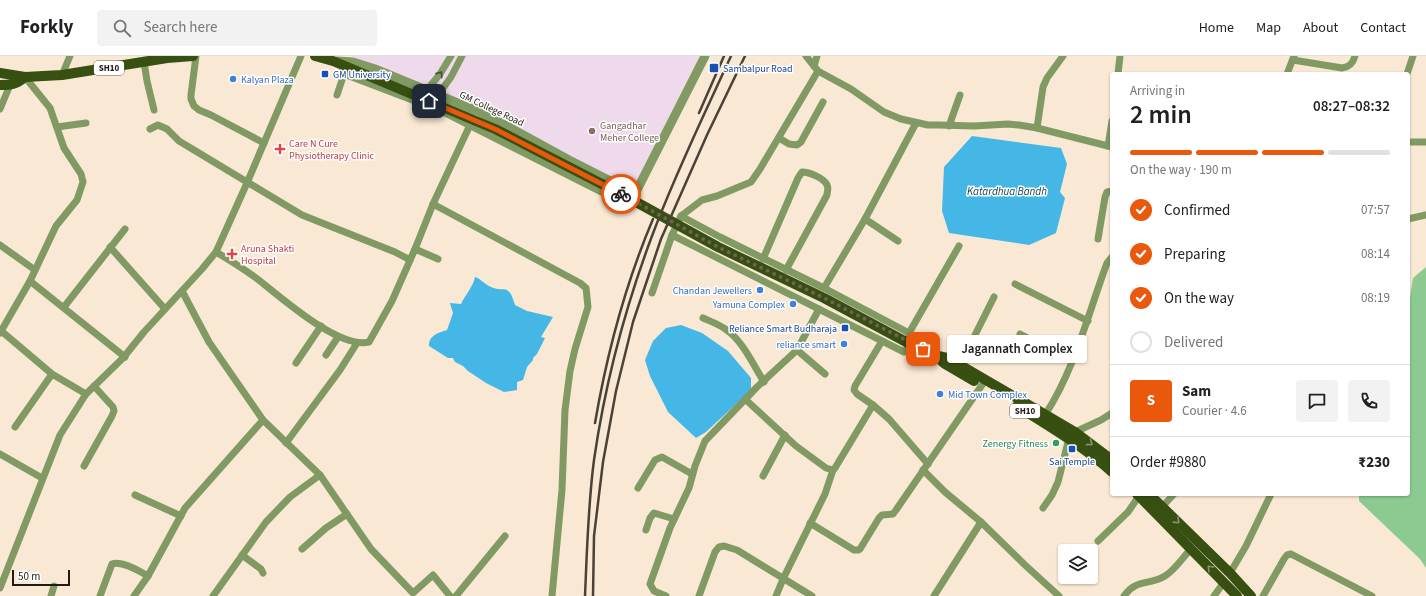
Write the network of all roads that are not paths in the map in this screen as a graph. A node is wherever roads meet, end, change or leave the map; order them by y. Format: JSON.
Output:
{"nodes":[{"id":1,"x":70,"y":56,"type":"edge"},
{"id":2,"x":193,"y":56,"type":"edge"},
{"id":3,"x":196,"y":56,"type":"edge"},
{"id":4,"x":301,"y":56,"type":"edge"},
{"id":5,"x":316,"y":56,"type":"edge"},
{"id":6,"x":451,"y":56,"type":"edge"},
{"id":7,"x":462,"y":56,"type":"edge"},
{"id":8,"x":705,"y":56,"type":"edge"},
{"id":9,"x":806,"y":56,"type":"edge"},
{"id":10,"x":817,"y":56,"type":"edge"},
{"id":11,"x":1063,"y":56,"type":"edge"},
{"id":12,"x":1120,"y":56,"type":"edge"},
{"id":13,"x":1355,"y":56,"type":"edge"},
{"id":14,"x":1413,"y":56,"type":"edge"},
{"id":15,"x":1293,"y":58,"type":"edge"},
{"id":16,"x":152,"y":60,"type":"edge"},
{"id":17,"x":332,"y":61,"type":"junction"},
{"id":18,"x":816,"y":68,"type":"junction"},
{"id":19,"x":344,"y":69,"type":"junction"},
{"id":20,"x":1118,"y":72,"type":"edge"},
{"id":21,"x":1288,"y":72,"type":"edge"},
{"id":22,"x":1408,"y":72,"type":"edge"},
{"id":23,"x":0,"y":73,"type":"edge"},
{"id":24,"x":62,"y":75,"type":"junction"},
{"id":25,"x":25,"y":76,"type":"junction"},
{"id":26,"x":0,"y":79,"type":"edge"},
{"id":27,"x":5,"y":85,"type":"edge"},
{"id":28,"x":427,"y":90,"type":"junction"},
{"id":29,"x":337,"y":95,"type":"dead end"},
{"id":30,"x":438,"y":95,"type":"junction"},
{"id":31,"x":960,"y":95,"type":"dead end"},
{"id":32,"x":823,"y":102,"type":"dead end"},
{"id":33,"x":0,"y":109,"type":"edge"},
{"id":34,"x":154,"y":110,"type":"dead end"},
{"id":35,"x":86,"y":123,"type":"dead end"},
{"id":36,"x":916,"y":123,"type":"junction"},
{"id":37,"x":470,"y":126,"type":"junction"},
{"id":38,"x":949,"y":126,"type":"junction"},
{"id":39,"x":57,"y":128,"type":"junction"},
{"id":40,"x":150,"y":128,"type":"dead end"},
{"id":41,"x":1037,"y":128,"type":"junction"},
{"id":42,"x":779,"y":138,"type":"junction"},
{"id":43,"x":1410,"y":142,"type":"edge"},
{"id":44,"x":264,"y":143,"type":"junction"},
{"id":45,"x":1426,"y":144,"type":"edge"},
{"id":46,"x":1110,"y":146,"type":"edge"},
{"id":47,"x":247,"y":183,"type":"junction"},
{"id":48,"x":1110,"y":192,"type":"edge"},
{"id":49,"x":610,"y":198,"type":"dead end"},
{"id":50,"x":433,"y":204,"type":"junction"},
{"id":51,"x":1426,"y":215,"type":"edge"},
{"id":52,"x":681,"y":216,"type":"junction"},
{"id":53,"x":865,"y":219,"type":"junction"},
{"id":54,"x":1410,"y":219,"type":"edge"},
{"id":55,"x":125,"y":229,"type":"dead end"},
{"id":56,"x":672,"y":235,"type":"junction"},
{"id":57,"x":1098,"y":239,"type":"dead end"},
{"id":58,"x":898,"y":241,"type":"dead end"},
{"id":59,"x":0,"y":246,"type":"edge"},
{"id":60,"x":959,"y":246,"type":"dead end"},
{"id":61,"x":110,"y":247,"type":"junction"},
{"id":62,"x":415,"y":249,"type":"junction"},
{"id":63,"x":216,"y":252,"type":"junction"},
{"id":64,"x":763,"y":259,"type":"junction"},
{"id":65,"x":1110,"y":259,"type":"edge"},
{"id":66,"x":410,"y":260,"type":"junction"},
{"id":67,"x":438,"y":260,"type":"dead end"},
{"id":68,"x":35,"y":270,"type":"junction"},
{"id":69,"x":786,"y":270,"type":"junction"},
{"id":70,"x":30,"y":281,"type":"junction"},
{"id":71,"x":1015,"y":284,"type":"dead end"},
{"id":72,"x":824,"y":288,"type":"junction"},
{"id":73,"x":182,"y":291,"type":"junction"},
{"id":74,"x":652,"y":293,"type":"dead end"},
{"id":75,"x":994,"y":297,"type":"dead end"},
{"id":76,"x":64,"y":307,"type":"junction"},
{"id":77,"x":819,"y":308,"type":"junction"},
{"id":78,"x":164,"y":309,"type":"junction"},
{"id":79,"x":703,"y":318,"type":"dead end"},
{"id":80,"x":1088,"y":321,"type":"junction"},
{"id":81,"x":321,"y":326,"type":"junction"},
{"id":82,"x":0,"y":332,"type":"edge"},
{"id":83,"x":908,"y":333,"type":"junction"},
{"id":84,"x":1020,"y":334,"type":"dead end"},
{"id":85,"x":338,"y":337,"type":"junction"},
{"id":86,"x":882,"y":341,"type":"junction"},
{"id":87,"x":357,"y":343,"type":"junction"},
{"id":88,"x":910,"y":344,"type":"junction"},
{"id":89,"x":797,"y":350,"type":"junction"},
{"id":90,"x":326,"y":355,"type":"dead end"},
{"id":91,"x":935,"y":355,"type":"junction"},
{"id":92,"x":125,"y":357,"type":"junction"},
{"id":93,"x":1072,"y":361,"type":"junction"},
{"id":94,"x":296,"y":362,"type":"dead end"},
{"id":95,"x":960,"y":365,"type":"junction"},
{"id":96,"x":52,"y":374,"type":"junction"},
{"id":97,"x":825,"y":374,"type":"dead end"},
{"id":98,"x":764,"y":382,"type":"junction"},
{"id":99,"x":982,"y":385,"type":"junction"},
{"id":100,"x":94,"y":386,"type":"junction"},
{"id":101,"x":86,"y":394,"type":"junction"},
{"id":102,"x":745,"y":400,"type":"junction"},
{"id":103,"x":873,"y":405,"type":"junction"},
{"id":104,"x":1110,"y":413,"type":"edge"},
{"id":105,"x":1044,"y":414,"type":"junction"},
{"id":106,"x":263,"y":420,"type":"junction"},
{"id":107,"x":16,"y":427,"type":"dead end"},
{"id":108,"x":785,"y":435,"type":"junction"},
{"id":109,"x":1072,"y":435,"type":"junction"},
{"id":110,"x":286,"y":443,"type":"junction"},
{"id":111,"x":1,"y":457,"type":"edge"},
{"id":112,"x":1110,"y":459,"type":"edge"},
{"id":113,"x":84,"y":466,"type":"dead end"},
{"id":114,"x":925,"y":467,"type":"junction"},
{"id":115,"x":833,"y":470,"type":"junction"},
{"id":116,"x":1110,"y":470,"type":"edge"},
{"id":117,"x":692,"y":474,"type":"junction"},
{"id":118,"x":320,"y":475,"type":"junction"},
{"id":119,"x":763,"y":476,"type":"dead end"},
{"id":120,"x":42,"y":478,"type":"junction"},
{"id":121,"x":638,"y":488,"type":"dead end"},
{"id":122,"x":135,"y":495,"type":"dead end"},
{"id":123,"x":1141,"y":496,"type":"edge"},
{"id":124,"x":1143,"y":496,"type":"edge"},
{"id":125,"x":1144,"y":496,"type":"edge"},
{"id":126,"x":1172,"y":496,"type":"edge"},
{"id":127,"x":1271,"y":496,"type":"edge"},
{"id":128,"x":1162,"y":507,"type":"junction"},
{"id":129,"x":1043,"y":508,"type":"dead end"},
{"id":130,"x":347,"y":514,"type":"junction"},
{"id":131,"x":181,"y":516,"type":"junction"},
{"id":132,"x":674,"y":519,"type":"junction"},
{"id":133,"x":981,"y":522,"type":"junction"},
{"id":134,"x":810,"y":523,"type":"junction"},
{"id":135,"x":646,"y":530,"type":"dead end"},
{"id":136,"x":505,"y":536,"type":"dead end"},
{"id":137,"x":1098,"y":541,"type":"dead end"},
{"id":138,"x":302,"y":549,"type":"dead end"},
{"id":139,"x":1191,"y":549,"type":"junction"},
{"id":140,"x":242,"y":555,"type":"junction"},
{"id":141,"x":263,"y":573,"type":"dead end"},
{"id":142,"x":148,"y":576,"type":"junction"},
{"id":143,"x":1227,"y":578,"type":"junction"},
{"id":144,"x":782,"y":579,"type":"junction"},
{"id":145,"x":54,"y":586,"type":"dead end"},
{"id":146,"x":0,"y":588,"type":"edge"},
{"id":147,"x":51,"y":596,"type":"edge"},
{"id":148,"x":101,"y":596,"type":"edge"},
{"id":149,"x":134,"y":596,"type":"edge"},
{"id":150,"x":214,"y":596,"type":"edge"},
{"id":151,"x":450,"y":596,"type":"edge"},
{"id":152,"x":456,"y":596,"type":"edge"},
{"id":153,"x":552,"y":596,"type":"edge"},
{"id":154,"x":666,"y":596,"type":"edge"},
{"id":155,"x":699,"y":596,"type":"edge"},
{"id":156,"x":776,"y":596,"type":"edge"},
{"id":157,"x":812,"y":596,"type":"edge"},
{"id":158,"x":934,"y":596,"type":"edge"},
{"id":159,"x":1060,"y":596,"type":"edge"},
{"id":160,"x":1124,"y":596,"type":"edge"},
{"id":161,"x":1214,"y":596,"type":"edge"},
{"id":162,"x":1237,"y":596,"type":"edge"},
{"id":163,"x":1251,"y":596,"type":"edge"},
{"id":164,"x":1263,"y":596,"type":"edge"},
{"id":165,"x":1372,"y":596,"type":"edge"}],
"edges":[{"from":1,"to":24,"type":"street"},
{"from":2,"to":16,"type":"main road","number":"SH10"},
{"from":3,"to":44,"type":"street"},
{"from":4,"to":44,"type":"street"},
{"from":5,"to":17,"type":"main road","number":"SH10"},
{"from":28,"to":6,"type":"street","one_way":true},
{"from":7,"to":30,"type":"street"},
{"from":8,"to":30,"type":"street","name":"GM College Road"},
{"from":9,"to":18,"type":"street"},
{"from":10,"to":18,"type":"street"},
{"from":11,"to":41,"type":"street"},
{"from":12,"to":20,"type":"street"},
{"from":13,"to":15,"type":"street"},
{"from":14,"to":22,"type":"street"},
{"from":15,"to":21,"type":"street"},
{"from":16,"to":24,"type":"main road","number":"SH10"},
{"from":16,"to":34,"type":"street"},
{"from":17,"to":19,"type":"main road","number":"SH10"},
{"from":17,"to":28,"type":"street","name":"GM College Road"},
{"from":18,"to":36,"type":"street"},
{"from":18,"to":42,"type":"street"},
{"from":19,"to":29,"type":"street"},
{"from":19,"to":37,"type":"street"},
{"from":19,"to":88,"type":"main road","number":"SH10"},
{"from":23,"to":25,"type":"main road"},
{"from":24,"to":25,"type":"main road","number":"SH10"},
{"from":25,"to":26,"type":"main road"},
{"from":25,"to":27,"type":"main road","number":"SH10"},
{"from":25,"to":39,"type":"street"},
{"from":27,"to":33,"type":"street"},
{"from":28,"to":30,"type":"street","name":"GM College Road"},
{"from":31,"to":38,"type":"street"},
{"from":32,"to":42,"type":"street"},
{"from":35,"to":39,"type":"street"},
{"from":36,"to":38,"type":"street"},
{"from":36,"to":53,"type":"street"},
{"from":37,"to":49,"type":"street"},
{"from":37,"to":50,"type":"street"},
{"from":38,"to":41,"type":"street"},
{"from":39,"to":68,"type":"street"},
{"from":40,"to":47,"type":"street"},
{"from":41,"to":46,"type":"street"},
{"from":42,"to":52,"type":"street"},
{"from":43,"to":45,"type":"street"},
{"from":44,"to":47,"type":"street"},
{"from":47,"to":63,"type":"street"},
{"from":47,"to":66,"type":"street"},
{"from":48,"to":57,"type":"street"},
{"from":50,"to":62,"type":"street"},
{"from":50,"to":153,"type":"street"},
{"from":51,"to":54,"type":"street"},
{"from":52,"to":56,"type":"street"},
{"from":52,"to":64,"type":"street"},
{"from":53,"to":58,"type":"street"},
{"from":53,"to":72,"type":"street"},
{"from":55,"to":61,"type":"street"},
{"from":56,"to":74,"type":"street"},
{"from":56,"to":77,"type":"street"},
{"from":59,"to":68,"type":"street"},
{"from":60,"to":83,"type":"street"},
{"from":61,"to":76,"type":"street"},
{"from":61,"to":78,"type":"street"},
{"from":62,"to":66,"type":"street"},
{"from":62,"to":67,"type":"street"},
{"from":63,"to":73,"type":"street"},
{"from":63,"to":81,"type":"street"},
{"from":64,"to":69,"type":"street"},
{"from":64,"to":69,"type":"street"},
{"from":65,"to":80,"type":"street"},
{"from":66,"to":87,"type":"street"},
{"from":68,"to":70,"type":"street"},
{"from":69,"to":72,"type":"street"},
{"from":70,"to":76,"type":"street"},
{"from":70,"to":82,"type":"street"},
{"from":71,"to":80,"type":"street"},
{"from":72,"to":83,"type":"street"},
{"from":73,"to":78,"type":"street"},
{"from":73,"to":106,"type":"street"},
{"from":75,"to":95,"type":"street"},
{"from":76,"to":92,"type":"street"},
{"from":77,"to":86,"type":"street"},
{"from":77,"to":89,"type":"street"},
{"from":78,"to":92,"type":"street"},
{"from":79,"to":98,"type":"street"},
{"from":80,"to":93,"type":"street"},
{"from":81,"to":85,"type":"street"},
{"from":81,"to":94,"type":"street"},
{"from":82,"to":96,"type":"street"},
{"from":83,"to":88,"type":"street"},
{"from":84,"to":93,"type":"street"},
{"from":85,"to":87,"type":"street"},
{"from":85,"to":90,"type":"street"},
{"from":86,"to":88,"type":"street"},
{"from":86,"to":103,"type":"street"},
{"from":87,"to":110,"type":"street"},
{"from":88,"to":91,"type":"main road","number":"SH10"},
{"from":89,"to":97,"type":"street"},
{"from":89,"to":98,"type":"street"},
{"from":91,"to":95,"type":"main road","number":"SH10"},
{"from":91,"to":99,"type":"main road","number":"SH10"},
{"from":92,"to":100,"type":"street"},
{"from":93,"to":105,"type":"street"},
{"from":95,"to":105,"type":"main road","number":"SH10"},
{"from":96,"to":101,"type":"street"},
{"from":96,"to":107,"type":"street"},
{"from":98,"to":102,"type":"street"},
{"from":99,"to":109,"type":"main road","number":"SH10"},
{"from":99,"to":114,"type":"street"},
{"from":100,"to":101,"type":"street"},
{"from":100,"to":113,"type":"street"},
{"from":101,"to":120,"type":"street"},
{"from":102,"to":108,"type":"street"},
{"from":102,"to":117,"type":"street"},
{"from":103,"to":114,"type":"street"},
{"from":103,"to":115,"type":"street"},
{"from":104,"to":109,"type":"street"},
{"from":105,"to":109,"type":"main road","number":"SH10"},
{"from":106,"to":110,"type":"street"},
{"from":106,"to":131,"type":"street"},
{"from":108,"to":115,"type":"street"},
{"from":108,"to":119,"type":"street"},
{"from":109,"to":112,"type":"main road","number":"SH10","one_way":true},
{"from":109,"to":116,"type":"main road","number":"SH10"},
{"from":109,"to":129,"type":"street"},
{"from":110,"to":118,"type":"street"},
{"from":111,"to":120,"type":"street"},
{"from":114,"to":133,"type":"street"},
{"from":114,"to":134,"type":"street"},
{"from":115,"to":134,"type":"street"},
{"from":117,"to":121,"type":"street"},
{"from":117,"to":132,"type":"street"},
{"from":118,"to":130,"type":"street"},
{"from":118,"to":140,"type":"street"},
{"from":120,"to":146,"type":"street"},
{"from":122,"to":131,"type":"street"},
{"from":123,"to":137,"type":"street"},
{"from":124,"to":139,"type":"main road"},
{"from":125,"to":128,"type":"main road"},
{"from":126,"to":128,"type":"street"},
{"from":127,"to":143,"type":"street"},
{"from":128,"to":143,"type":"main road","one_way":true},
{"from":130,"to":138,"type":"street"},
{"from":130,"to":151,"type":"street"},
{"from":131,"to":142,"type":"street"},
{"from":132,"to":135,"type":"street"},
{"from":132,"to":154,"type":"street"},
{"from":133,"to":158,"type":"street"},
{"from":133,"to":159,"type":"street"},
{"from":134,"to":144,"type":"street"},
{"from":136,"to":152,"type":"street"},
{"from":143,"to":139,"type":"main road","one_way":true},
{"from":139,"to":160,"type":"street"},
{"from":140,"to":141,"type":"street"},
{"from":140,"to":150,"type":"street"},
{"from":142,"to":148,"type":"street"},
{"from":142,"to":149,"type":"street"},
{"from":143,"to":161,"type":"street"},
{"from":143,"to":162,"type":"main road"},
{"from":143,"to":163,"type":"main road"},
{"from":144,"to":155,"type":"street"},
{"from":144,"to":156,"type":"street"},
{"from":144,"to":157,"type":"street"},
{"from":145,"to":147,"type":"street"},
{"from":164,"to":165,"type":"street"}]}
